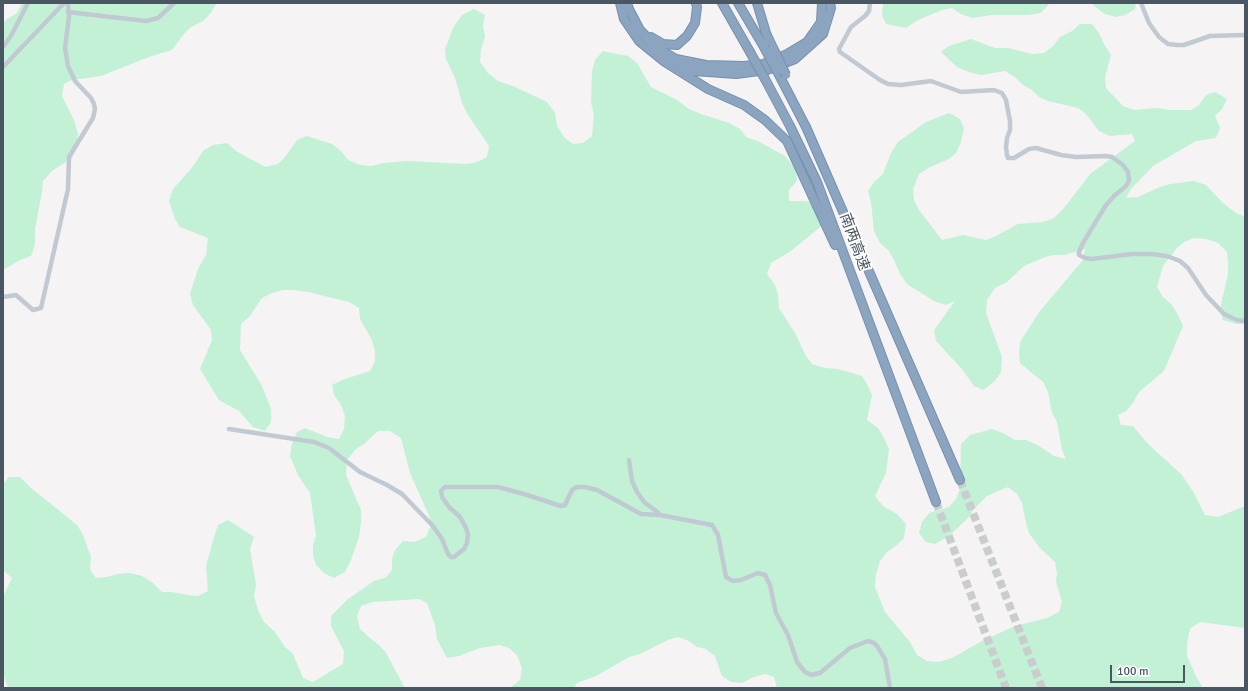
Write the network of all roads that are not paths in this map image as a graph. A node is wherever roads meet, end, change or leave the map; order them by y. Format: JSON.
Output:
{"nodes":[{"id":1,"x":28,"y":3,"type":"edge"},
{"id":2,"x":64,"y":3,"type":"edge"},
{"id":3,"x":68,"y":3,"type":"edge"},
{"id":4,"x":174,"y":3,"type":"edge"},
{"id":5,"x":620,"y":3,"type":"edge"},
{"id":6,"x":627,"y":3,"type":"edge"},
{"id":7,"x":696,"y":3,"type":"edge"},
{"id":8,"x":722,"y":3,"type":"edge"},
{"id":9,"x":738,"y":3,"type":"edge"},
{"id":10,"x":757,"y":3,"type":"edge"},
{"id":11,"x":822,"y":3,"type":"edge"},
{"id":12,"x":830,"y":3,"type":"edge"},
{"id":13,"x":870,"y":3,"type":"edge"},
{"id":14,"x":1141,"y":3,"type":"edge"},
{"id":15,"x":68,"y":12,"type":"junction"},
{"id":16,"x":637,"y":32,"type":"junction"},
{"id":17,"x":1245,"y":35,"type":"edge"},
{"id":18,"x":3,"y":47,"type":"edge"},
{"id":19,"x":665,"y":62,"type":"junction"},
{"id":20,"x":3,"y":67,"type":"edge"},
{"id":21,"x":806,"y":127,"type":"junction"},
{"id":22,"x":3,"y":297,"type":"edge"},
{"id":23,"x":863,"y":305,"type":"junction"},
{"id":24,"x":1245,"y":321,"type":"edge"},
{"id":25,"x":229,"y":429,"type":"dead end"},
{"id":26,"x":629,"y":460,"type":"dead end"},
{"id":27,"x":960,"y":480,"type":"tunnel mouth"},
{"id":28,"x":936,"y":502,"type":"tunnel mouth"},
{"id":29,"x":660,"y":516,"type":"junction"},
{"id":30,"x":890,"y":688,"type":"edge"}],
"edges":[{"from":1,"to":18,"type":"street"},
{"from":2,"to":20,"type":"street"},
{"from":3,"to":15,"type":"street"},
{"from":4,"to":15,"type":"street"},
{"from":5,"to":16,"type":"highway"},
{"from":6,"to":16,"type":"highway"},
{"from":7,"to":16,"type":"highway"},
{"from":8,"to":23,"type":"highway","name":"南两高速","bridge":true},
{"from":9,"to":21,"type":"highway","name":"南两高速","bridge":true},
{"from":10,"to":21,"type":"highway","bridge":true},
{"from":11,"to":16,"type":"highway"},
{"from":12,"to":19,"type":"highway"},
{"from":13,"to":24,"type":"street"},
{"from":14,"to":17,"type":"street"},
{"from":15,"to":22,"type":"street"},
{"from":16,"to":19,"type":"highway"},
{"from":19,"to":23,"type":"highway"},
{"from":21,"to":27,"type":"highway","name":"南两高速"},
{"from":23,"to":28,"type":"highway","name":"南两高速"},
{"from":25,"to":29,"type":"street"},
{"from":26,"to":29,"type":"street"},
{"from":29,"to":30,"type":"street"}]}
